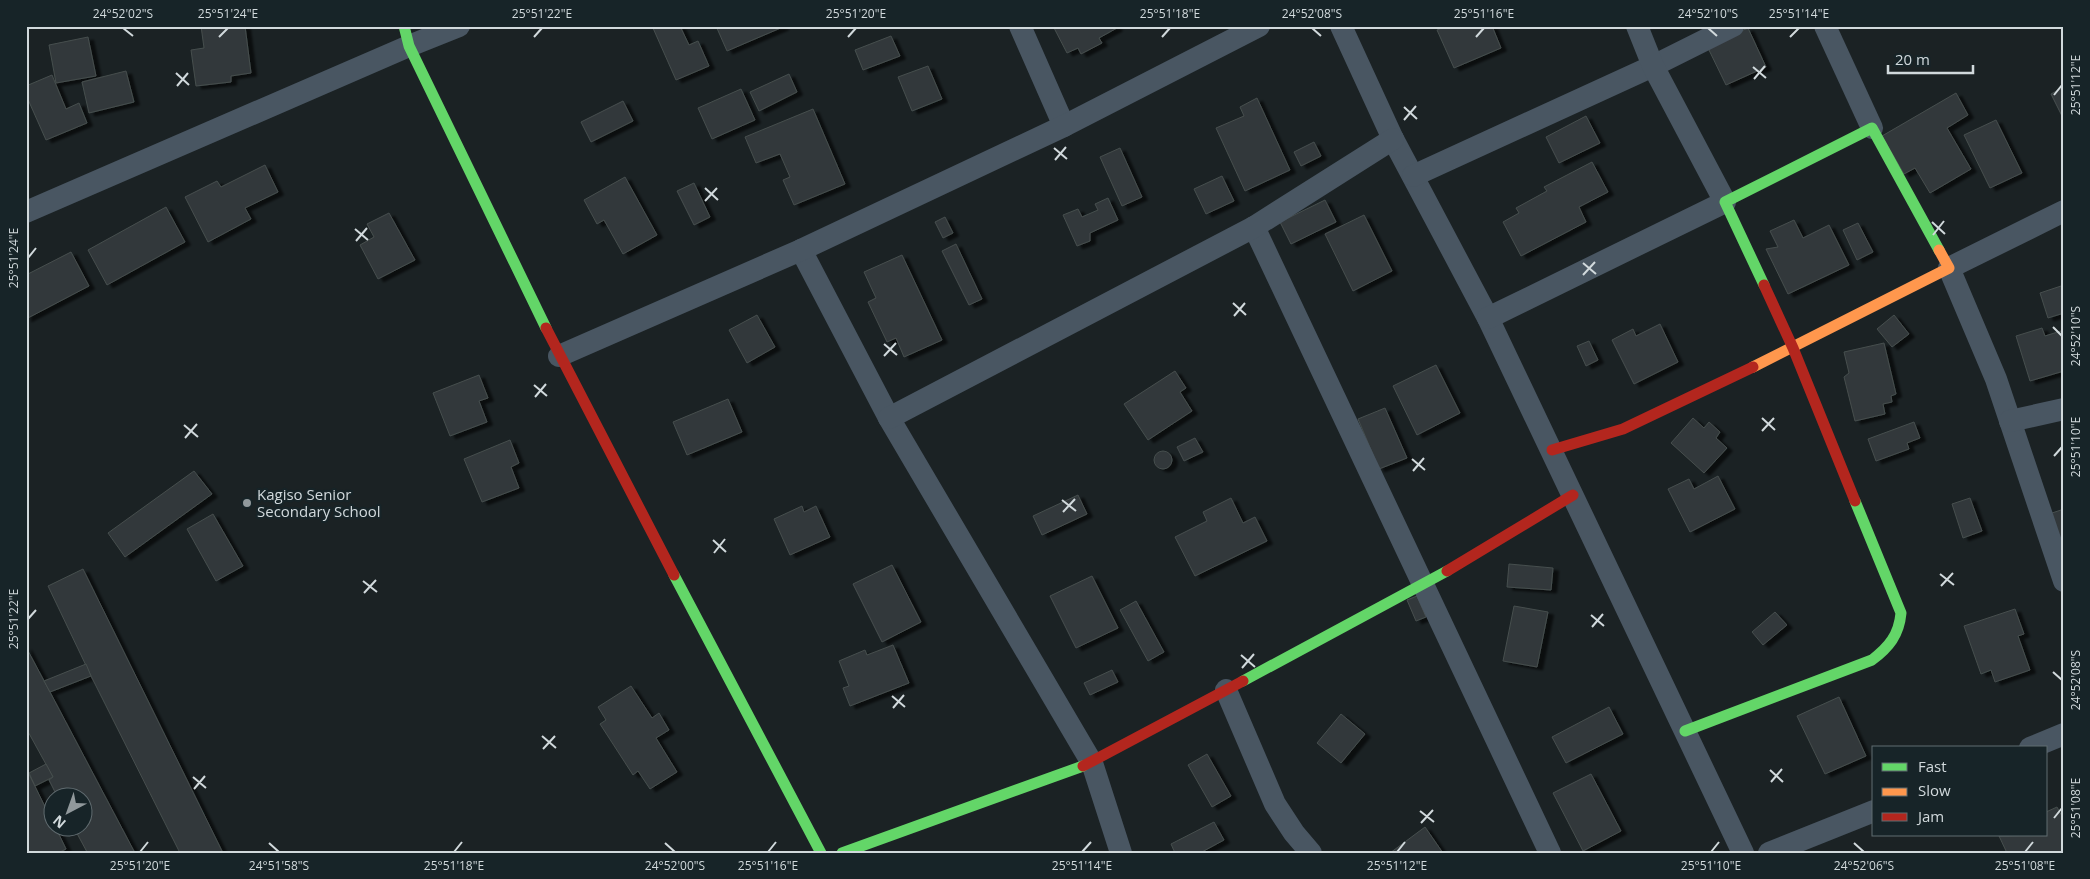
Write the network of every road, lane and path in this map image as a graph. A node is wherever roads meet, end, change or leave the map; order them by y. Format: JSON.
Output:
{"nodes":[{"id":1,"x":459,"y":26,"type":"edge"},
{"id":2,"x":1020,"y":26,"type":"edge"},
{"id":3,"x":1259,"y":26,"type":"edge"},
{"id":4,"x":1341,"y":26,"type":"edge"},
{"id":5,"x":1636,"y":26,"type":"edge"},
{"id":6,"x":1733,"y":26,"type":"edge"},
{"id":7,"x":1825,"y":26,"type":"edge"},
{"id":8,"x":406,"y":36,"type":"edge"},
{"id":9,"x":1653,"y":66,"type":"junction"},
{"id":10,"x":1064,"y":126,"type":"junction"},
{"id":11,"x":1872,"y":128,"type":"junction"},
{"id":12,"x":1393,"y":139,"type":"junction"},
{"id":13,"x":1413,"y":176,"type":"junction"},
{"id":14,"x":1725,"y":202,"type":"junction"},
{"id":15,"x":2064,"y":211,"type":"edge"},
{"id":16,"x":26,"y":212,"type":"edge"},
{"id":17,"x":1254,"y":227,"type":"junction"},
{"id":18,"x":801,"y":250,"type":"junction"},
{"id":19,"x":1949,"y":268,"type":"junction"},
{"id":20,"x":1488,"y":318,"type":"junction"},
{"id":21,"x":1793,"y":348,"type":"junction"},
{"id":22,"x":559,"y":356,"type":"junction"},
{"id":23,"x":2064,"y":409,"type":"edge"},
{"id":24,"x":889,"y":418,"type":"junction"},
{"id":25,"x":2010,"y":422,"type":"junction"},
{"id":26,"x":1552,"y":450,"type":"junction"},
{"id":27,"x":1574,"y":495,"type":"junction"},
{"id":28,"x":2064,"y":582,"type":"edge"},
{"id":29,"x":1424,"y":584,"type":"junction"},
{"id":30,"x":1226,"y":690,"type":"junction"},
{"id":31,"x":1685,"y":731,"type":"junction"},
{"id":32,"x":2064,"y":734,"type":"edge"},
{"id":33,"x":2035,"y":746,"type":"edge"},
{"id":34,"x":1092,"y":763,"type":"junction"},
{"id":35,"x":1872,"y":812,"type":"edge"},
{"id":36,"x":821,"y":853,"type":"edge"},
{"id":37,"x":842,"y":853,"type":"edge"},
{"id":38,"x":1121,"y":853,"type":"edge"},
{"id":39,"x":1310,"y":853,"type":"edge"},
{"id":40,"x":1550,"y":853,"type":"edge"},
{"id":41,"x":1743,"y":853,"type":"edge"},
{"id":42,"x":1769,"y":853,"type":"edge"}],
"edges":[{"from":1,"to":8,"type":"street"},
{"from":2,"to":10,"type":"street"},
{"from":3,"to":10,"type":"street"},
{"from":4,"to":12,"type":"street"},
{"from":5,"to":9,"type":"street"},
{"from":6,"to":9,"type":"street"},
{"from":7,"to":11,"type":"street"},
{"from":8,"to":16,"type":"street"},
{"from":8,"to":22,"type":"street"},
{"from":9,"to":13,"type":"street"},
{"from":9,"to":14,"type":"street"},
{"from":10,"to":18,"type":"street"},
{"from":11,"to":14,"type":"street"},
{"from":11,"to":19,"type":"street"},
{"from":12,"to":13,"type":"street"},
{"from":12,"to":17,"type":"street"},
{"from":13,"to":20,"type":"street"},
{"from":14,"to":20,"type":"street"},
{"from":14,"to":21,"type":"street"},
{"from":15,"to":19,"type":"street"},
{"from":17,"to":24,"type":"street"},
{"from":17,"to":29,"type":"street"},
{"from":18,"to":22,"type":"street"},
{"from":18,"to":24,"type":"street"},
{"from":19,"to":21,"type":"street"},
{"from":19,"to":25,"type":"street"},
{"from":20,"to":26,"type":"street"},
{"from":21,"to":26,"type":"street"},
{"from":21,"to":31,"type":"street"},
{"from":22,"to":36,"type":"street"},
{"from":23,"to":25,"type":"street"},
{"from":24,"to":34,"type":"street"},
{"from":25,"to":28,"type":"street"},
{"from":26,"to":27,"type":"street"},
{"from":27,"to":29,"type":"street"},
{"from":27,"to":31,"type":"street"},
{"from":29,"to":30,"type":"street"},
{"from":29,"to":40,"type":"street"},
{"from":30,"to":34,"type":"street"},
{"from":30,"to":39,"type":"street"},
{"from":31,"to":41,"type":"street"},
{"from":32,"to":33,"type":"street"},
{"from":34,"to":37,"type":"street"},
{"from":34,"to":38,"type":"street"},
{"from":35,"to":42,"type":"street"}]}
